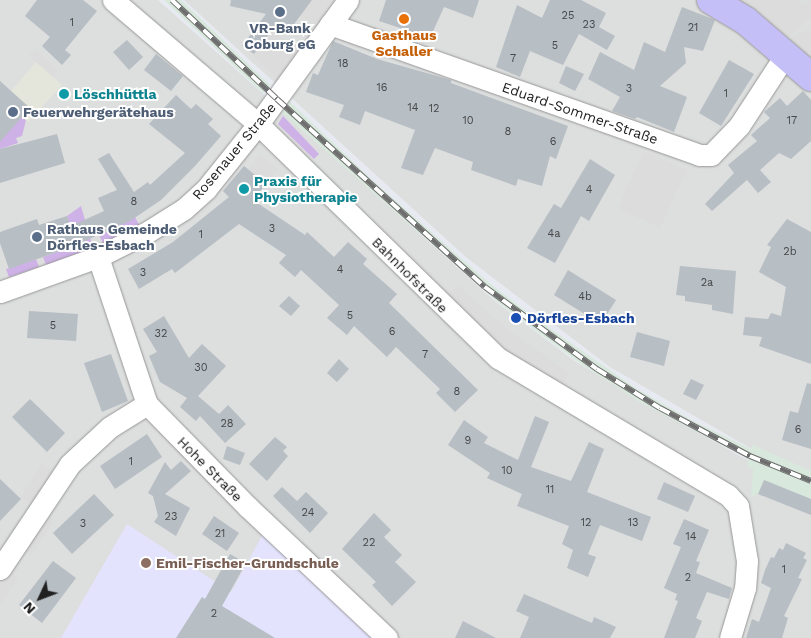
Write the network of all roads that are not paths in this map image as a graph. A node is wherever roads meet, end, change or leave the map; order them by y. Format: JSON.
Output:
{"nodes":[{"id":1,"x":113,"y":0,"type":"edge"},
{"id":2,"x":348,"y":0,"type":"edge"},
{"id":3,"x":711,"y":0,"type":"edge"},
{"id":4,"x":330,"y":24,"type":"junction"},
{"id":5,"x":786,"y":54,"type":"junction"},
{"id":6,"x":811,"y":77,"type":"edge"},
{"id":7,"x":258,"y":124,"type":"junction"},
{"id":8,"x":98,"y":257,"type":"junction"},
{"id":9,"x":0,"y":292,"type":"edge"},
{"id":10,"x":147,"y":404,"type":"junction"},
{"id":11,"x":0,"y":569,"type":"edge"},
{"id":12,"x":387,"y":638,"type":"edge"},
{"id":13,"x":730,"y":638,"type":"edge"}],
"edges":[{"from":1,"to":7,"type":"street","name":"Bahnhofstraße"},
{"from":2,"to":4,"type":"street","name":"Rosenauer Straße"},
{"from":3,"to":5,"type":"street"},
{"from":4,"to":5,"type":"street","name":"Eduard-Sommer-Straße"},
{"from":4,"to":7,"type":"street","name":"Rosenauer Straße"},
{"from":5,"to":6,"type":"street"},
{"from":7,"to":8,"type":"street","name":"Rosenauer Straße"},
{"from":7,"to":13,"type":"street","name":"Bahnhofstraße"},
{"from":8,"to":9,"type":"street","name":"Rosenauer Straße"},
{"from":8,"to":10,"type":"street","name":"Hohe Straße"},
{"from":10,"to":11,"type":"street"},
{"from":10,"to":12,"type":"street","name":"Hohe Straße"}]}
